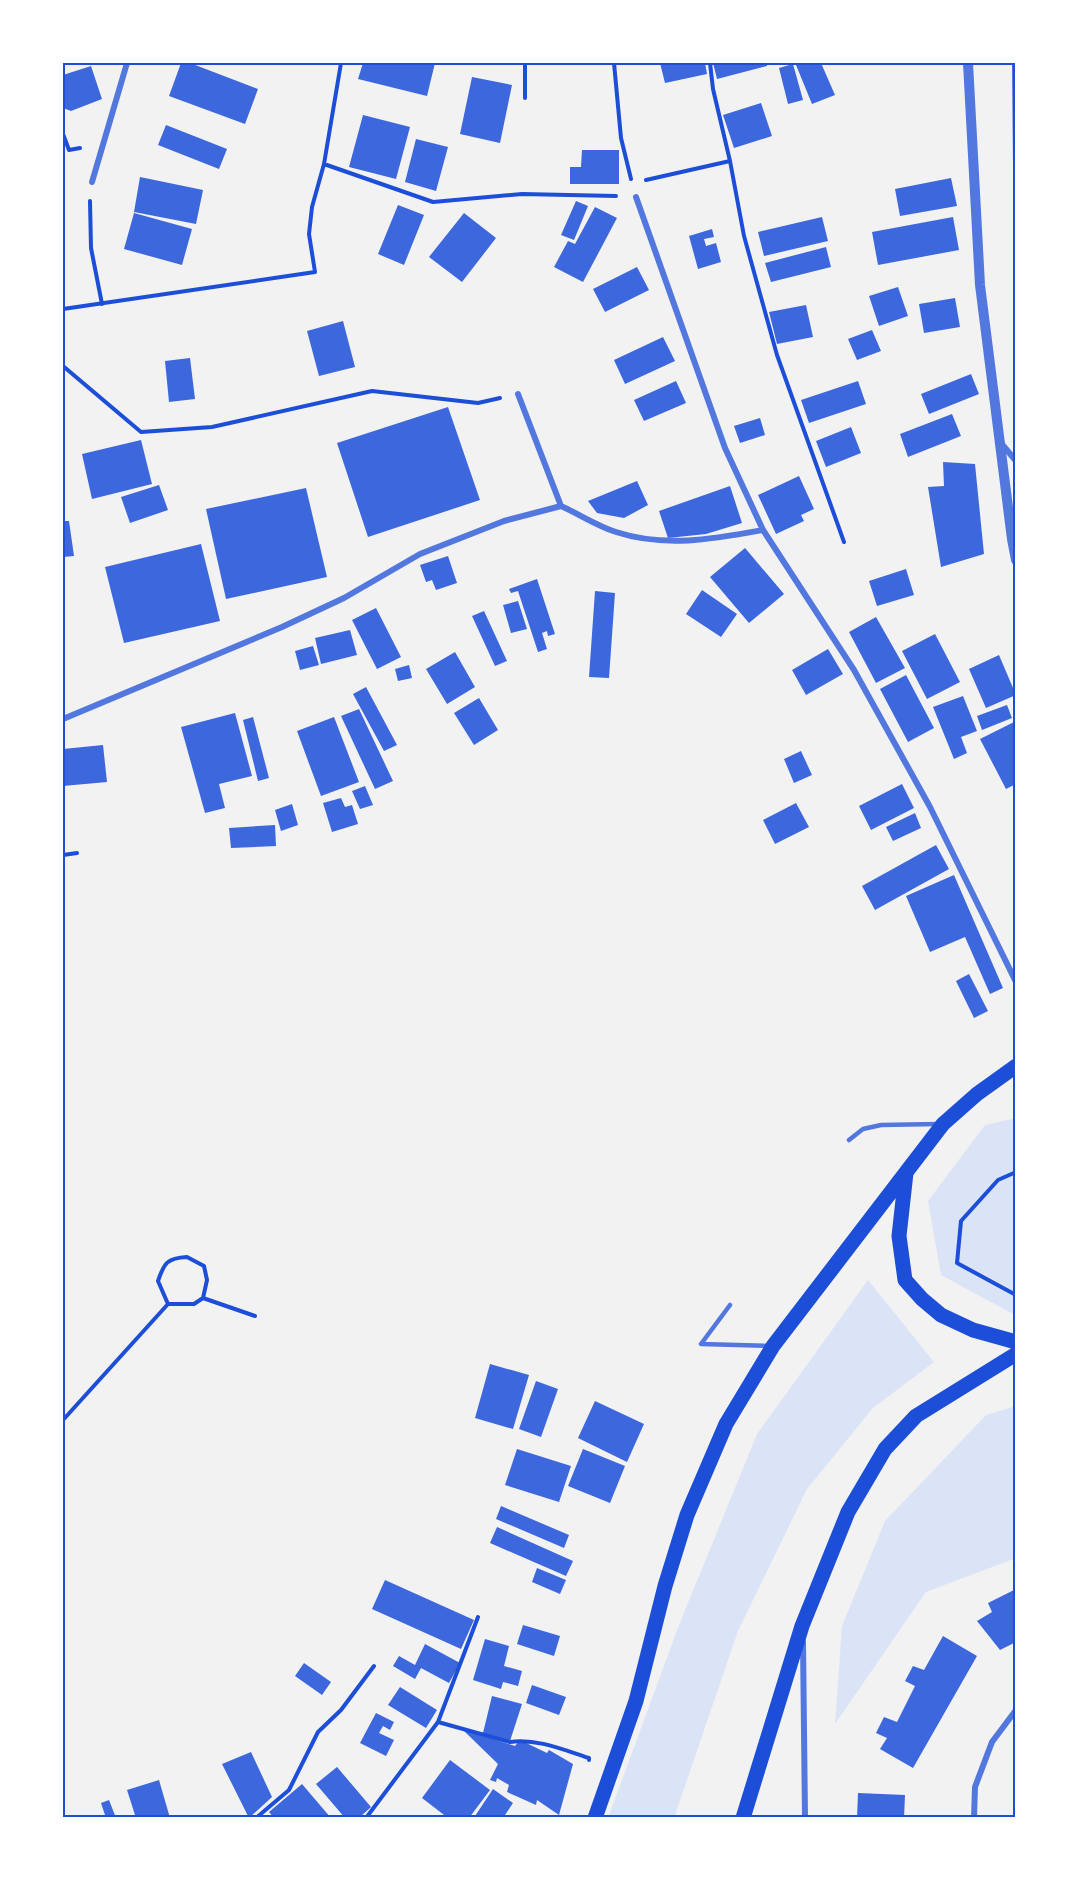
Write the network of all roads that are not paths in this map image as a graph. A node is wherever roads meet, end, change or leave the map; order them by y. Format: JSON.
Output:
{"nodes":[{"id":1,"x":127,"y":63,"type":"edge"},
{"id":2,"x":968,"y":63,"type":"edge"},
{"id":3,"x":92,"y":182,"type":"road end"},
{"id":4,"x":636,"y":196,"type":"road end"},
{"id":5,"x":518,"y":394,"type":"road end"},
{"id":6,"x":1000,"y":442,"type":"junction"},
{"id":7,"x":1016,"y":461,"type":"edge"},
{"id":8,"x":561,"y":506,"type":"junction"},
{"id":9,"x":763,"y":530,"type":"junction"},
{"id":10,"x":1016,"y":560,"type":"edge"},
{"id":11,"x":63,"y":719,"type":"edge"},
{"id":12,"x":1016,"y":982,"type":"edge"},
{"id":13,"x":1016,"y":1066,"type":"edge"},
{"id":14,"x":943,"y":1124,"type":"junction"},
{"id":15,"x":849,"y":1140,"type":"dead end"},
{"id":16,"x":906,"y":1173,"type":"junction"},
{"id":17,"x":730,"y":1305,"type":"dead end"},
{"id":18,"x":1016,"y":1342,"type":"edge"},
{"id":19,"x":773,"y":1346,"type":"junction"},
{"id":20,"x":1016,"y":1354,"type":"edge"},
{"id":21,"x":802,"y":1626,"type":"junction"},
{"id":22,"x":1016,"y":1710,"type":"edge"},
{"id":23,"x":595,"y":1818,"type":"edge"},
{"id":24,"x":743,"y":1818,"type":"edge"},
{"id":25,"x":805,"y":1818,"type":"edge"},
{"id":26,"x":974,"y":1818,"type":"edge"}],
"edges":[{"from":1,"to":3,"type":"street"},
{"from":2,"to":6,"type":"street"},
{"from":4,"to":9,"type":"street"},
{"from":5,"to":8,"type":"street"},
{"from":6,"to":7,"type":"street"},
{"from":6,"to":10,"type":"street"},
{"from":8,"to":9,"type":"street"},
{"from":8,"to":11,"type":"street"},
{"from":9,"to":12,"type":"street"},
{"from":13,"to":14,"type":"main road"},
{"from":14,"to":15,"type":"lane"},
{"from":14,"to":16,"type":"main road"},
{"from":16,"to":18,"type":"main road"},
{"from":16,"to":19,"type":"main road"},
{"from":17,"to":19,"type":"lane"},
{"from":19,"to":23,"type":"main road"},
{"from":20,"to":21,"type":"main road"},
{"from":21,"to":24,"type":"main road"},
{"from":21,"to":25,"type":"street"},
{"from":22,"to":26,"type":"street"}]}
